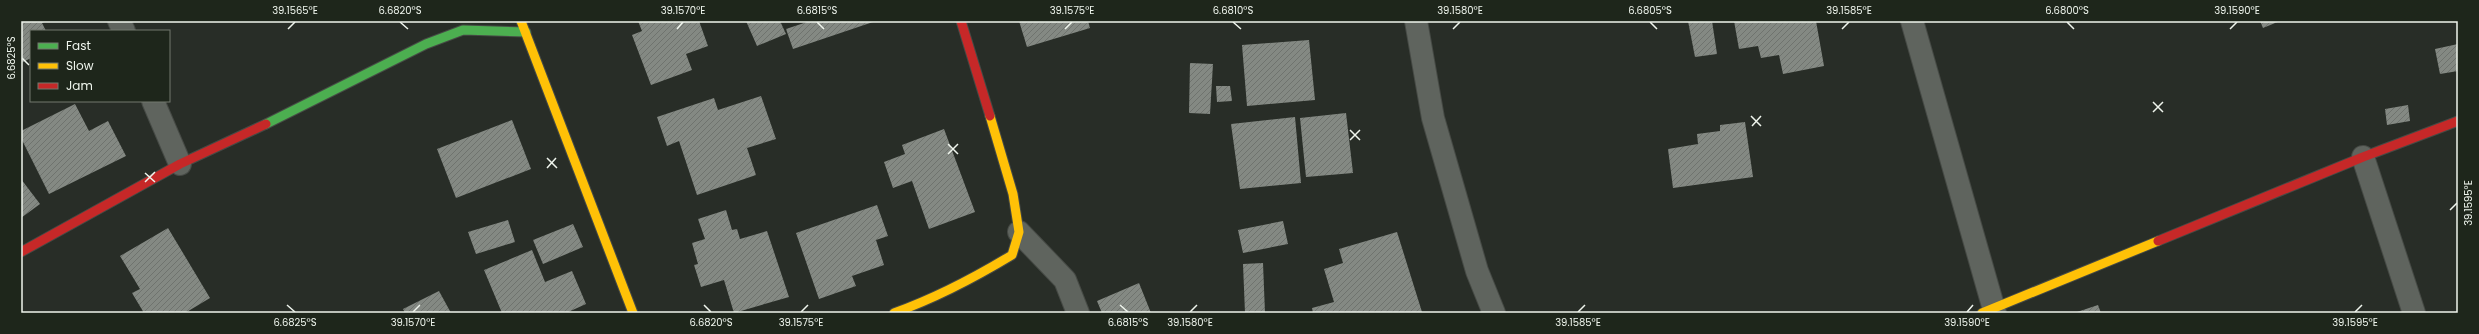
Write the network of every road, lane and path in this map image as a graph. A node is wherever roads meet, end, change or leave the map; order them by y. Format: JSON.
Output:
{"nodes":[{"id":1,"x":521,"y":21,"type":"edge"},
{"id":2,"x":961,"y":21,"type":"edge"},
{"id":3,"x":1416,"y":21,"type":"edge"},
{"id":4,"x":1912,"y":21,"type":"edge"},
{"id":5,"x":526,"y":32,"type":"junction"},
{"id":6,"x":153,"y":102,"type":"edge"},
{"id":7,"x":2458,"y":121,"type":"edge"},
{"id":8,"x":2363,"y":156,"type":"junction"},
{"id":9,"x":180,"y":164,"type":"junction"},
{"id":10,"x":1019,"y":232,"type":"junction"},
{"id":11,"x":21,"y":252,"type":"edge"},
{"id":12,"x":1990,"y":311,"type":"edge"},
{"id":13,"x":633,"y":313,"type":"edge"},
{"id":14,"x":894,"y":313,"type":"edge"},
{"id":15,"x":1078,"y":313,"type":"edge"},
{"id":16,"x":1494,"y":313,"type":"edge"},
{"id":17,"x":2414,"y":313,"type":"edge"}],
"edges":[{"from":1,"to":5,"type":"street"},
{"from":2,"to":10,"type":"street"},
{"from":3,"to":16,"type":"street"},
{"from":4,"to":12,"type":"street"},
{"from":5,"to":9,"type":"street"},
{"from":5,"to":13,"type":"street"},
{"from":6,"to":9,"type":"street"},
{"from":7,"to":8,"type":"street"},
{"from":8,"to":12,"type":"street"},
{"from":8,"to":17,"type":"street"},
{"from":9,"to":11,"type":"street"},
{"from":10,"to":14,"type":"street"},
{"from":10,"to":15,"type":"street"}]}
